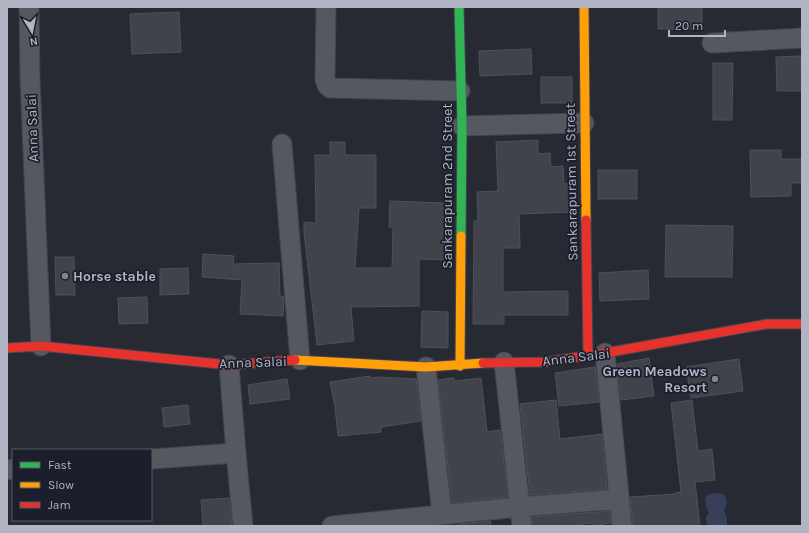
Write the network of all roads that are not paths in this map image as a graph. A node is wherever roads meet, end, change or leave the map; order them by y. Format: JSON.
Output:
{"nodes":[{"id":1,"x":29,"y":7,"type":"edge"},
{"id":2,"x":326,"y":7,"type":"edge"},
{"id":3,"x":459,"y":7,"type":"edge"},
{"id":4,"x":584,"y":7,"type":"edge"},
{"id":5,"x":802,"y":38,"type":"edge"},
{"id":6,"x":712,"y":43,"type":"dead end"},
{"id":7,"x":460,"y":91,"type":"junction"},
{"id":8,"x":584,"y":123,"type":"junction"},
{"id":9,"x":462,"y":126,"type":"junction"},
{"id":10,"x":282,"y":144,"type":"dead end"},
{"id":11,"x":802,"y":324,"type":"edge"},
{"id":12,"x":40,"y":346,"type":"junction"},
{"id":13,"x":7,"y":348,"type":"edge"},
{"id":14,"x":597,"y":355,"type":"junction"},
{"id":15,"x":300,"y":360,"type":"junction"},
{"id":16,"x":504,"y":362,"type":"junction"},
{"id":17,"x":229,"y":365,"type":"junction"},
{"id":18,"x":460,"y":366,"type":"junction"},
{"id":19,"x":426,"y":367,"type":"junction"},
{"id":20,"x":236,"y":453,"type":"junction"},
{"id":21,"x":152,"y":459,"type":"edge"},
{"id":22,"x":619,"y":499,"type":"junction"},
{"id":23,"x":519,"y":507,"type":"junction"},
{"id":24,"x":442,"y":515,"type":"junction"},
{"id":25,"x":243,"y":526,"type":"edge"},
{"id":26,"x":332,"y":526,"type":"edge"},
{"id":27,"x":522,"y":526,"type":"edge"},
{"id":28,"x":622,"y":526,"type":"edge"}],
"edges":[{"from":1,"to":12,"type":"street","name":"Anna Salai"},
{"from":2,"to":7,"type":"street"},
{"from":3,"to":7,"type":"street","name":"Sankarapuram 2nd Street"},
{"from":4,"to":8,"type":"street","name":"Sankarapuram 1st Street"},
{"from":5,"to":6,"type":"street"},
{"from":7,"to":9,"type":"street","name":"Sankarapuram 2nd Street"},
{"from":8,"to":9,"type":"street"},
{"from":8,"to":14,"type":"street","name":"Sankarapuram 1st Street"},
{"from":9,"to":18,"type":"street","name":"Sankarapuram 2nd Street"},
{"from":10,"to":15,"type":"street"},
{"from":11,"to":14,"type":"street","name":"Anna Salai"},
{"from":12,"to":13,"type":"street"},
{"from":12,"to":17,"type":"street","name":"Anna Salai"},
{"from":14,"to":16,"type":"street","name":"Anna Salai"},
{"from":14,"to":22,"type":"street"},
{"from":15,"to":17,"type":"street","name":"Anna Salai"},
{"from":15,"to":19,"type":"street","name":"Anna Salai"},
{"from":16,"to":18,"type":"street","name":"Anna Salai"},
{"from":16,"to":23,"type":"street"},
{"from":17,"to":20,"type":"street"},
{"from":18,"to":19,"type":"street","name":"Anna Salai"},
{"from":19,"to":24,"type":"street"},
{"from":20,"to":21,"type":"street"},
{"from":20,"to":25,"type":"street"},
{"from":22,"to":23,"type":"street"},
{"from":22,"to":28,"type":"street"},
{"from":23,"to":24,"type":"street"},
{"from":23,"to":27,"type":"street"},
{"from":24,"to":26,"type":"street"}]}
